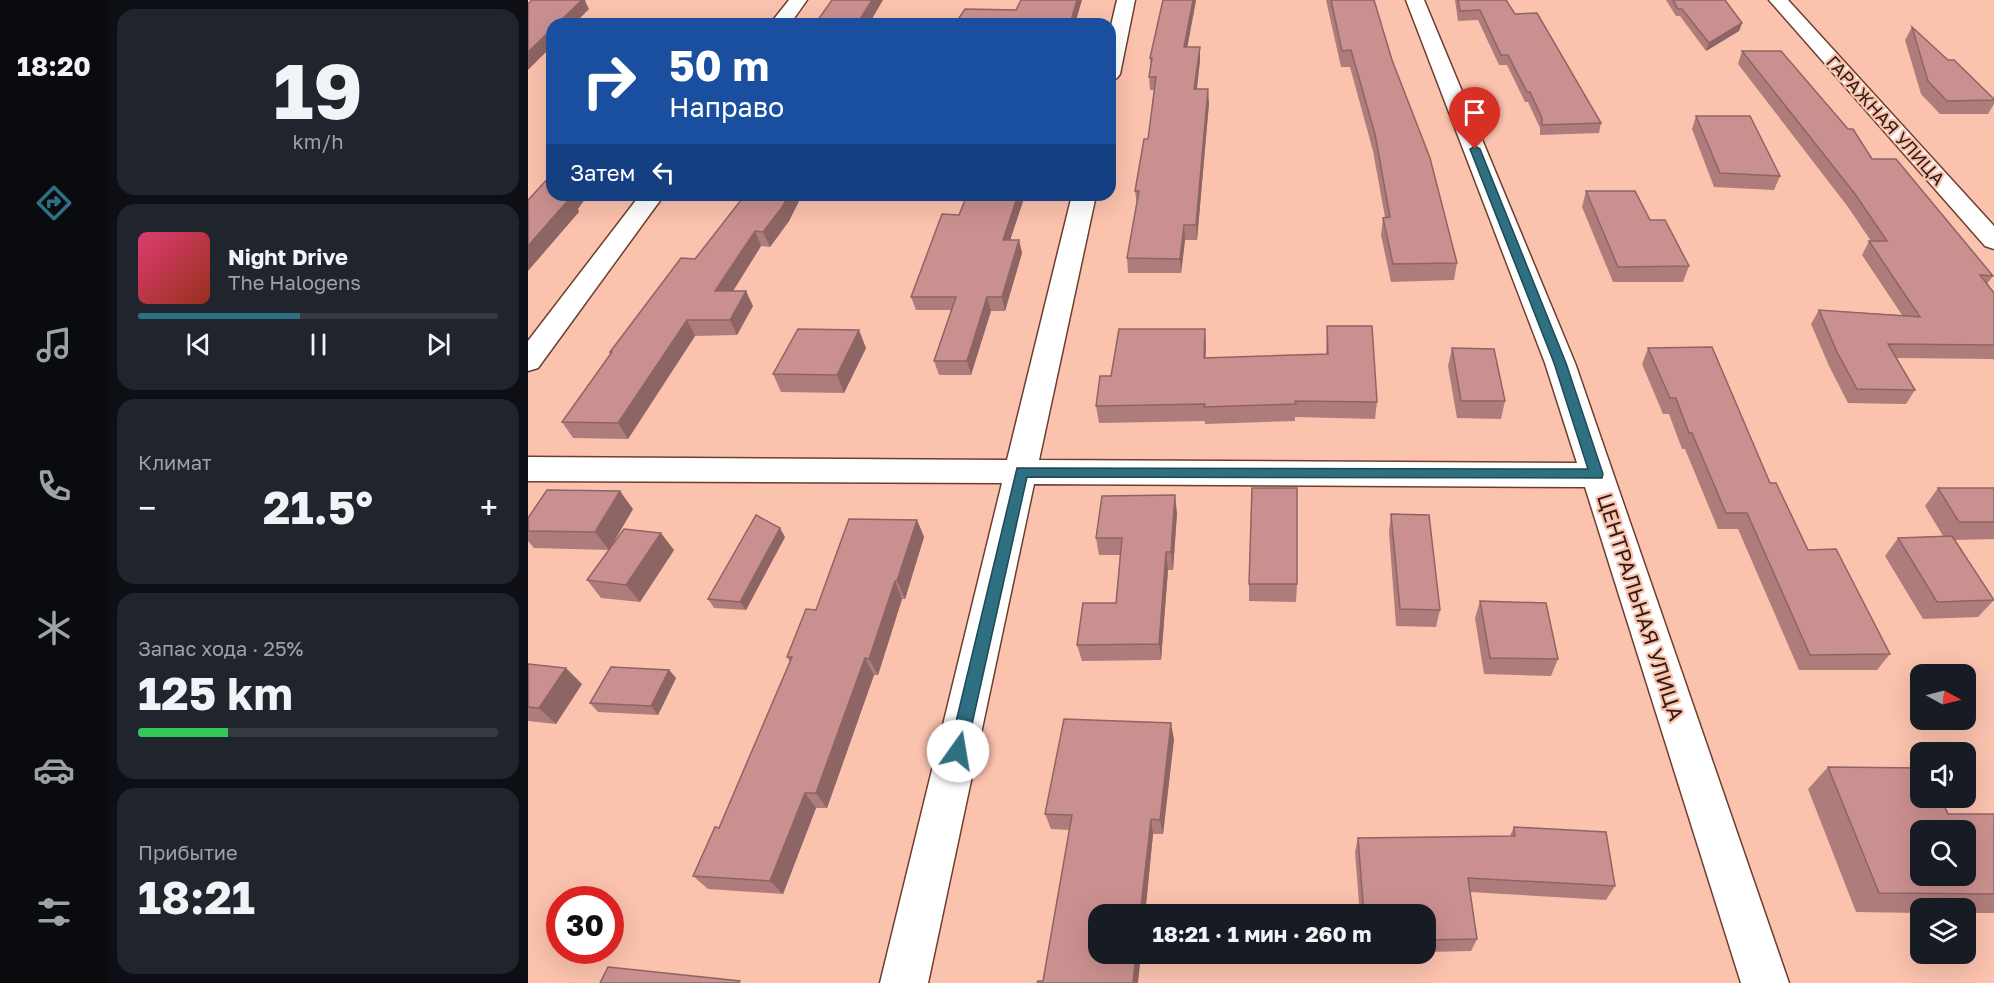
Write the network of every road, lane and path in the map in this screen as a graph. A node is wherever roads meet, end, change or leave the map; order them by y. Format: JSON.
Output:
{"nodes":[{"id":1,"x":798,"y":0,"type":"edge"},
{"id":2,"x":1126,"y":0,"type":"edge"},
{"id":3,"x":1415,"y":0,"type":"edge"},
{"id":4,"x":1778,"y":0,"type":"edge"},
{"id":5,"x":784,"y":18,"type":"edge"},
{"id":6,"x":1116,"y":46,"type":"edge"},
{"id":7,"x":648,"y":201,"type":"edge"},
{"id":8,"x":1083,"y":201,"type":"edge"},
{"id":9,"x":1994,"y":241,"type":"edge"},
{"id":10,"x":528,"y":361,"type":"edge"},
{"id":11,"x":528,"y":469,"type":"edge"},
{"id":12,"x":1022,"y":472,"type":"junction"},
{"id":13,"x":1597,"y":474,"type":"junction"},
{"id":14,"x":904,"y":983,"type":"edge"},
{"id":15,"x":1765,"y":983,"type":"edge"}],
"edges":[{"from":1,"to":5,"type":"street"},
{"from":2,"to":6,"type":"street"},
{"from":3,"to":13,"type":"street","name":"ЦЕНТРАЛЬНАЯ УЛИЦА"},
{"from":4,"to":9,"type":"street","name":"ГАРАЖНАЯ УЛИЦА"},
{"from":7,"to":10,"type":"street"},
{"from":8,"to":12,"type":"street"},
{"from":11,"to":12,"type":"street"},
{"from":12,"to":13,"type":"street"},
{"from":12,"to":14,"type":"street"},
{"from":13,"to":15,"type":"street","name":"ЦЕНТРАЛЬНАЯ УЛИЦА"}]}
